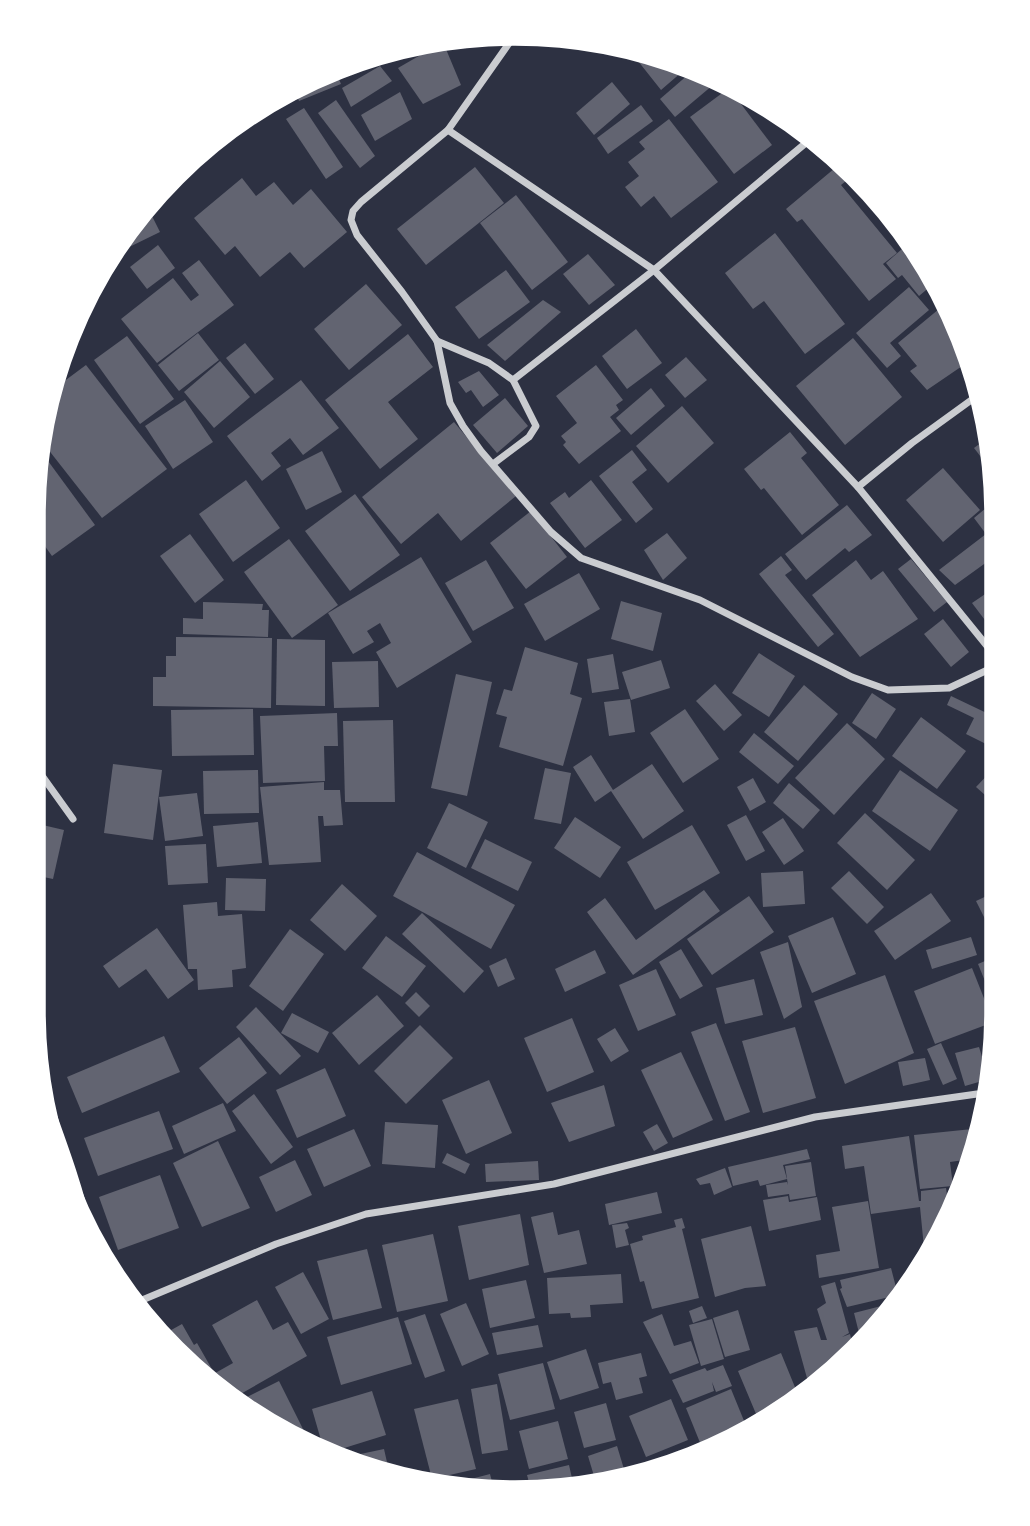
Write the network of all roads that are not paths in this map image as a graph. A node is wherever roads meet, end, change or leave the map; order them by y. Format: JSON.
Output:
{"nodes":[{"id":1,"x":508,"y":44,"type":"edge"},
{"id":2,"x":448,"y":130,"type":"junction"},
{"id":3,"x":805,"y":144,"type":"edge"},
{"id":4,"x":654,"y":271,"type":"junction"},
{"id":5,"x":437,"y":341,"type":"junction"},
{"id":6,"x":513,"y":380,"type":"junction"},
{"id":7,"x":972,"y":400,"type":"edge"},
{"id":8,"x":493,"y":464,"type":"junction"},
{"id":9,"x":858,"y":486,"type":"junction"},
{"id":10,"x":986,"y":645,"type":"edge"},
{"id":11,"x":986,"y":671,"type":"edge"},
{"id":12,"x":44,"y":778,"type":"edge"},
{"id":13,"x":73,"y":818,"type":"dead end"},
{"id":14,"x":978,"y":1094,"type":"edge"},
{"id":15,"x":143,"y":1300,"type":"edge"}],
"edges":[{"from":1,"to":2,"type":"street"},
{"from":2,"to":4,"type":"street"},
{"from":2,"to":5,"type":"street"},
{"from":3,"to":4,"type":"street"},
{"from":4,"to":6,"type":"street"},
{"from":4,"to":9,"type":"street"},
{"from":5,"to":6,"type":"street"},
{"from":5,"to":8,"type":"street"},
{"from":6,"to":8,"type":"street"},
{"from":7,"to":9,"type":"street"},
{"from":8,"to":11,"type":"street"},
{"from":9,"to":10,"type":"street"},
{"from":12,"to":13,"type":"street"},
{"from":14,"to":15,"type":"street"}]}
